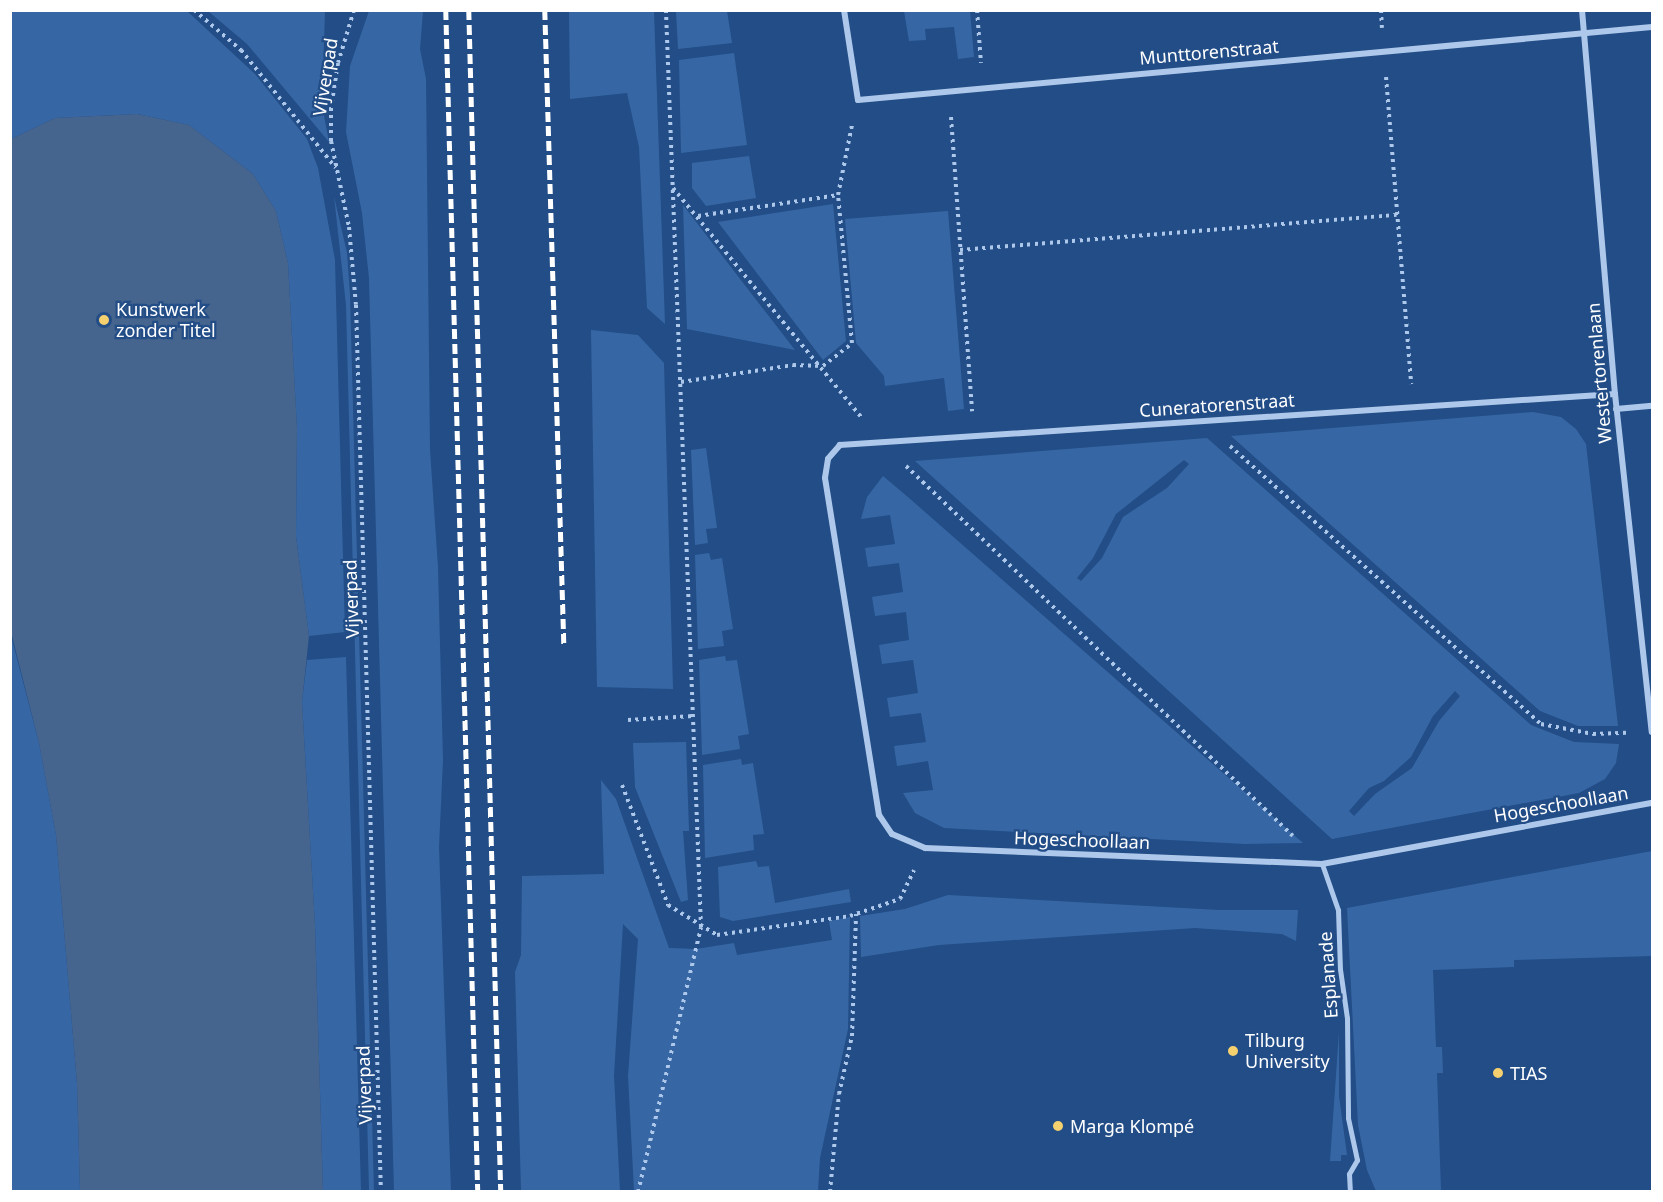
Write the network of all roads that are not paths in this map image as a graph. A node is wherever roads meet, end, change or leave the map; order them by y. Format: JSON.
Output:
{"nodes":[{"id":1,"x":844,"y":10,"type":"edge"},
{"id":2,"x":1582,"y":10,"type":"edge"},
{"id":3,"x":1653,"y":27,"type":"edge"},
{"id":4,"x":1584,"y":32,"type":"junction"},
{"id":5,"x":1615,"y":394,"type":"junction"},
{"id":6,"x":1653,"y":406,"type":"edge"},
{"id":7,"x":1616,"y":409,"type":"junction"},
{"id":8,"x":828,"y":459,"type":"joint"},
{"id":9,"x":1652,"y":732,"type":"edge"},
{"id":10,"x":1653,"y":803,"type":"edge"},
{"id":11,"x":1322,"y":864,"type":"junction"},
{"id":12,"x":1350,"y":1191,"type":"edge"}],
"edges":[{"from":1,"to":4,"type":"street","name":"Munttorenstraat"},
{"from":2,"to":4,"type":"street","name":"Westertorenlaan"},
{"from":3,"to":4,"type":"street","name":"Munttorenstraat"},
{"from":4,"to":5,"type":"street","name":"Westertorenlaan"},
{"from":5,"to":7,"type":"street","name":"Westertorenlaan"},
{"from":5,"to":8,"type":"street","name":"Cuneratorenstraat"},
{"from":6,"to":7,"type":"street"},
{"from":7,"to":9,"type":"street","name":"Westertorenlaan"},
{"from":8,"to":11,"type":"street","name":"Hogeschoollaan"},
{"from":10,"to":11,"type":"street","name":"Hogeschoollaan"},
{"from":11,"to":12,"type":"street","name":"Esplanade"}]}
